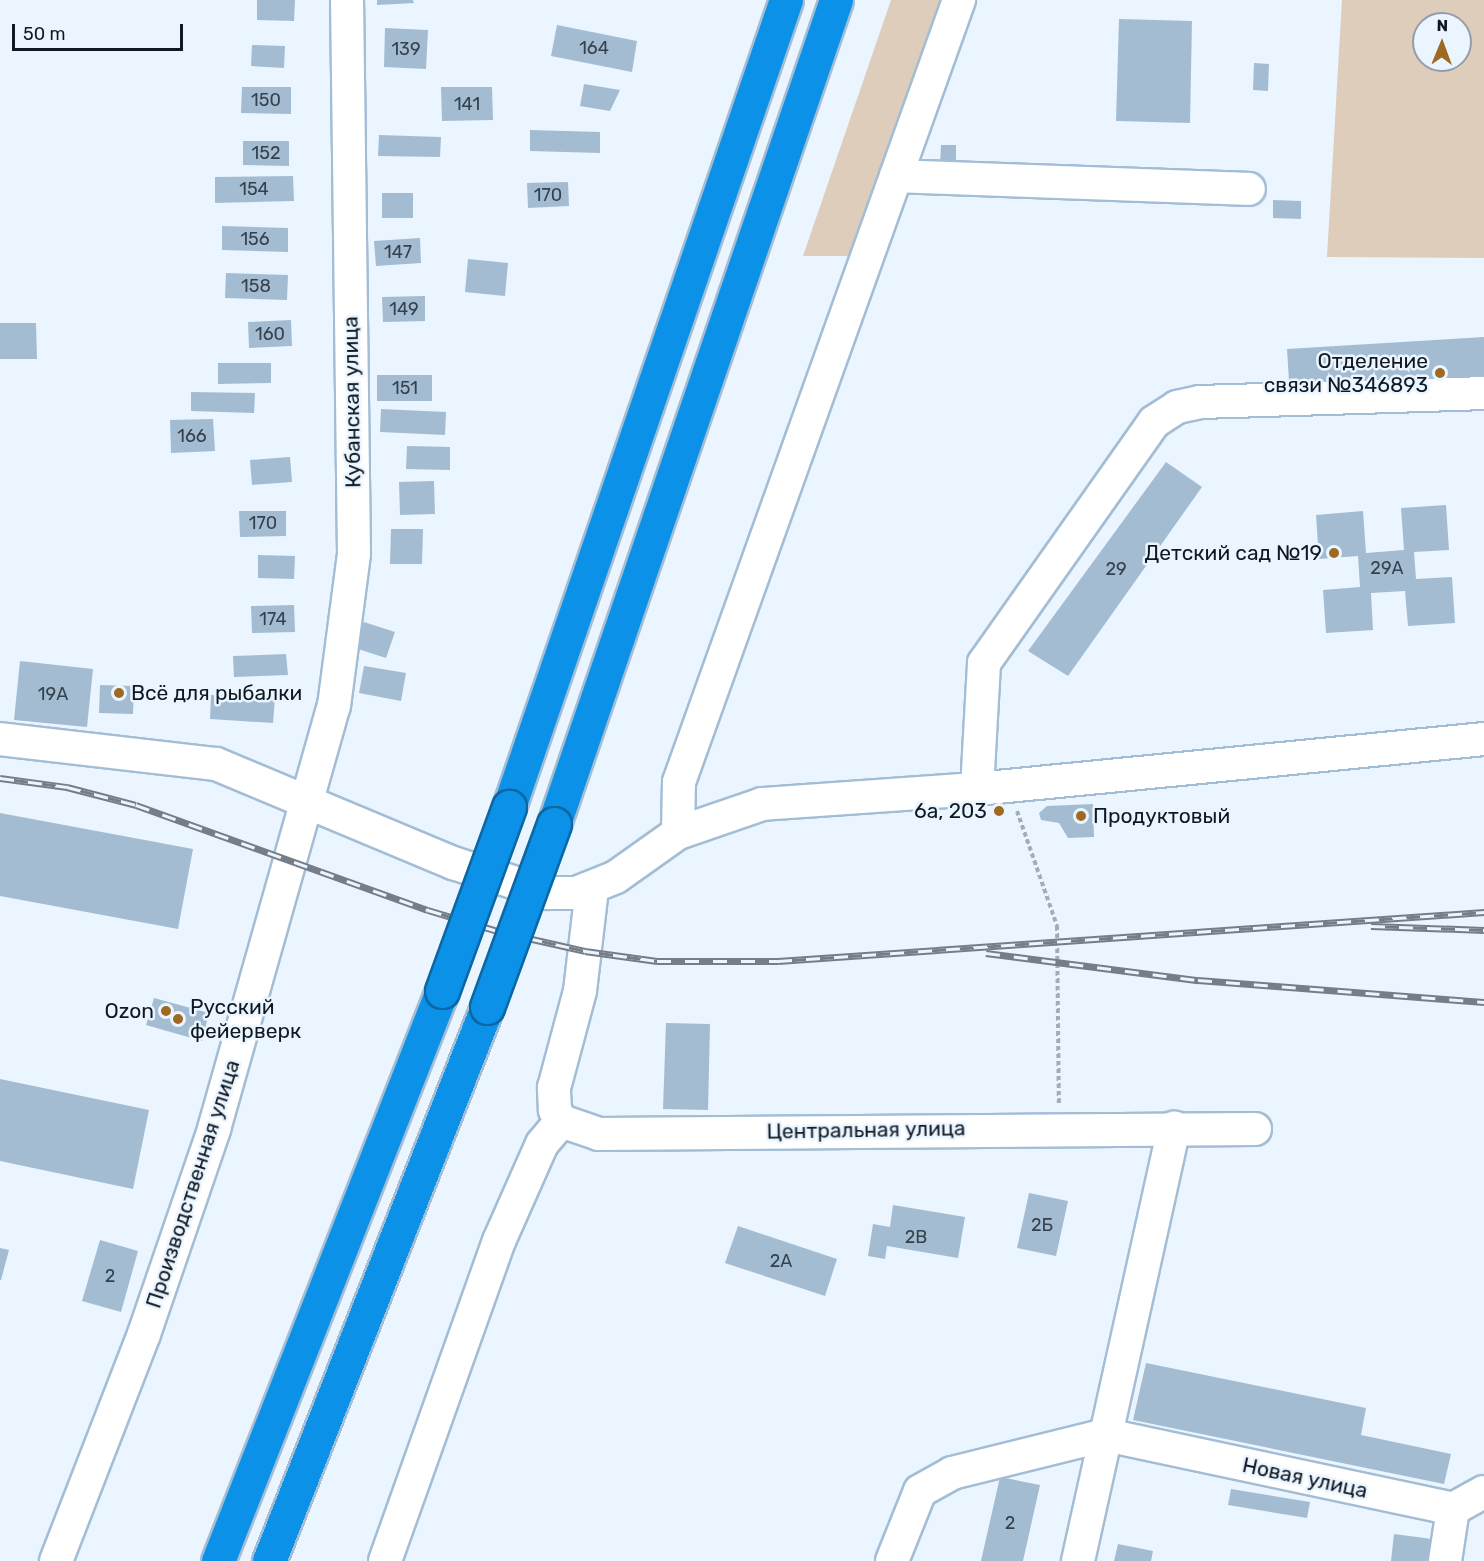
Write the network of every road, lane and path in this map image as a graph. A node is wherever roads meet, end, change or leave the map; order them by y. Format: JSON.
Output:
{"nodes":[{"id":1,"x":347,"y":0,"type":"edge"},
{"id":2,"x":786,"y":0,"type":"edge"},
{"id":3,"x":836,"y":0,"type":"edge"},
{"id":4,"x":959,"y":0,"type":"edge"},
{"id":5,"x":896,"y":176,"type":"junction"},
{"id":6,"x":1249,"y":189,"type":"dead end"},
{"id":7,"x":1484,"y":393,"type":"edge"},
{"id":8,"x":0,"y":739,"type":"edge"},
{"id":9,"x":1484,"y":739,"type":"edge"},
{"id":10,"x":1008,"y":786,"type":"junction"},
{"id":11,"x":977,"y":789,"type":"junction"},
{"id":12,"x":305,"y":799,"type":"junction"},
{"id":13,"x":678,"y":833,"type":"junction"},
{"id":14,"x":592,"y":890,"type":"junction"},
{"id":15,"x":561,"y":1121,"type":"junction"},
{"id":16,"x":1059,"y":1127,"type":"junction"},
{"id":17,"x":1174,"y":1128,"type":"junction"},
{"id":18,"x":1255,"y":1129,"type":"dead end"},
{"id":19,"x":1106,"y":1436,"type":"junction"},
{"id":20,"x":1484,"y":1492,"type":"edge"},
{"id":21,"x":1453,"y":1509,"type":"junction"},
{"id":22,"x":56,"y":1561,"type":"edge"},
{"id":23,"x":218,"y":1561,"type":"edge"},
{"id":24,"x":269,"y":1561,"type":"edge"},
{"id":25,"x":385,"y":1561,"type":"edge"},
{"id":26,"x":892,"y":1561,"type":"edge"},
{"id":27,"x":1078,"y":1561,"type":"edge"},
{"id":28,"x":1445,"y":1561,"type":"edge"}],
"edges":[{"from":1,"to":12,"type":"street","name":"Кубанская улица"},
{"from":2,"to":23,"type":"highway","bridge":true},
{"from":3,"to":24,"type":"highway","bridge":true},
{"from":4,"to":5,"type":"street"},
{"from":5,"to":6,"type":"street"},
{"from":5,"to":13,"type":"street"},
{"from":7,"to":11,"type":"street"},
{"from":8,"to":12,"type":"street"},
{"from":9,"to":10,"type":"street"},
{"from":10,"to":11,"type":"street"},
{"from":10,"to":16,"type":"path"},
{"from":11,"to":13,"type":"street"},
{"from":12,"to":14,"type":"street"},
{"from":12,"to":22,"type":"street","name":"Производственная улица"},
{"from":13,"to":14,"type":"street"},
{"from":14,"to":15,"type":"street"},
{"from":15,"to":16,"type":"street","name":"Центральная улица"},
{"from":15,"to":25,"type":"street"},
{"from":16,"to":17,"type":"street","name":"Центральная улица"},
{"from":17,"to":18,"type":"street","name":"Центральная улица"},
{"from":17,"to":19,"type":"street"},
{"from":19,"to":21,"type":"street","name":"Новая улица"},
{"from":19,"to":26,"type":"street"},
{"from":19,"to":27,"type":"street"},
{"from":20,"to":21,"type":"street"},
{"from":21,"to":28,"type":"street"}]}
